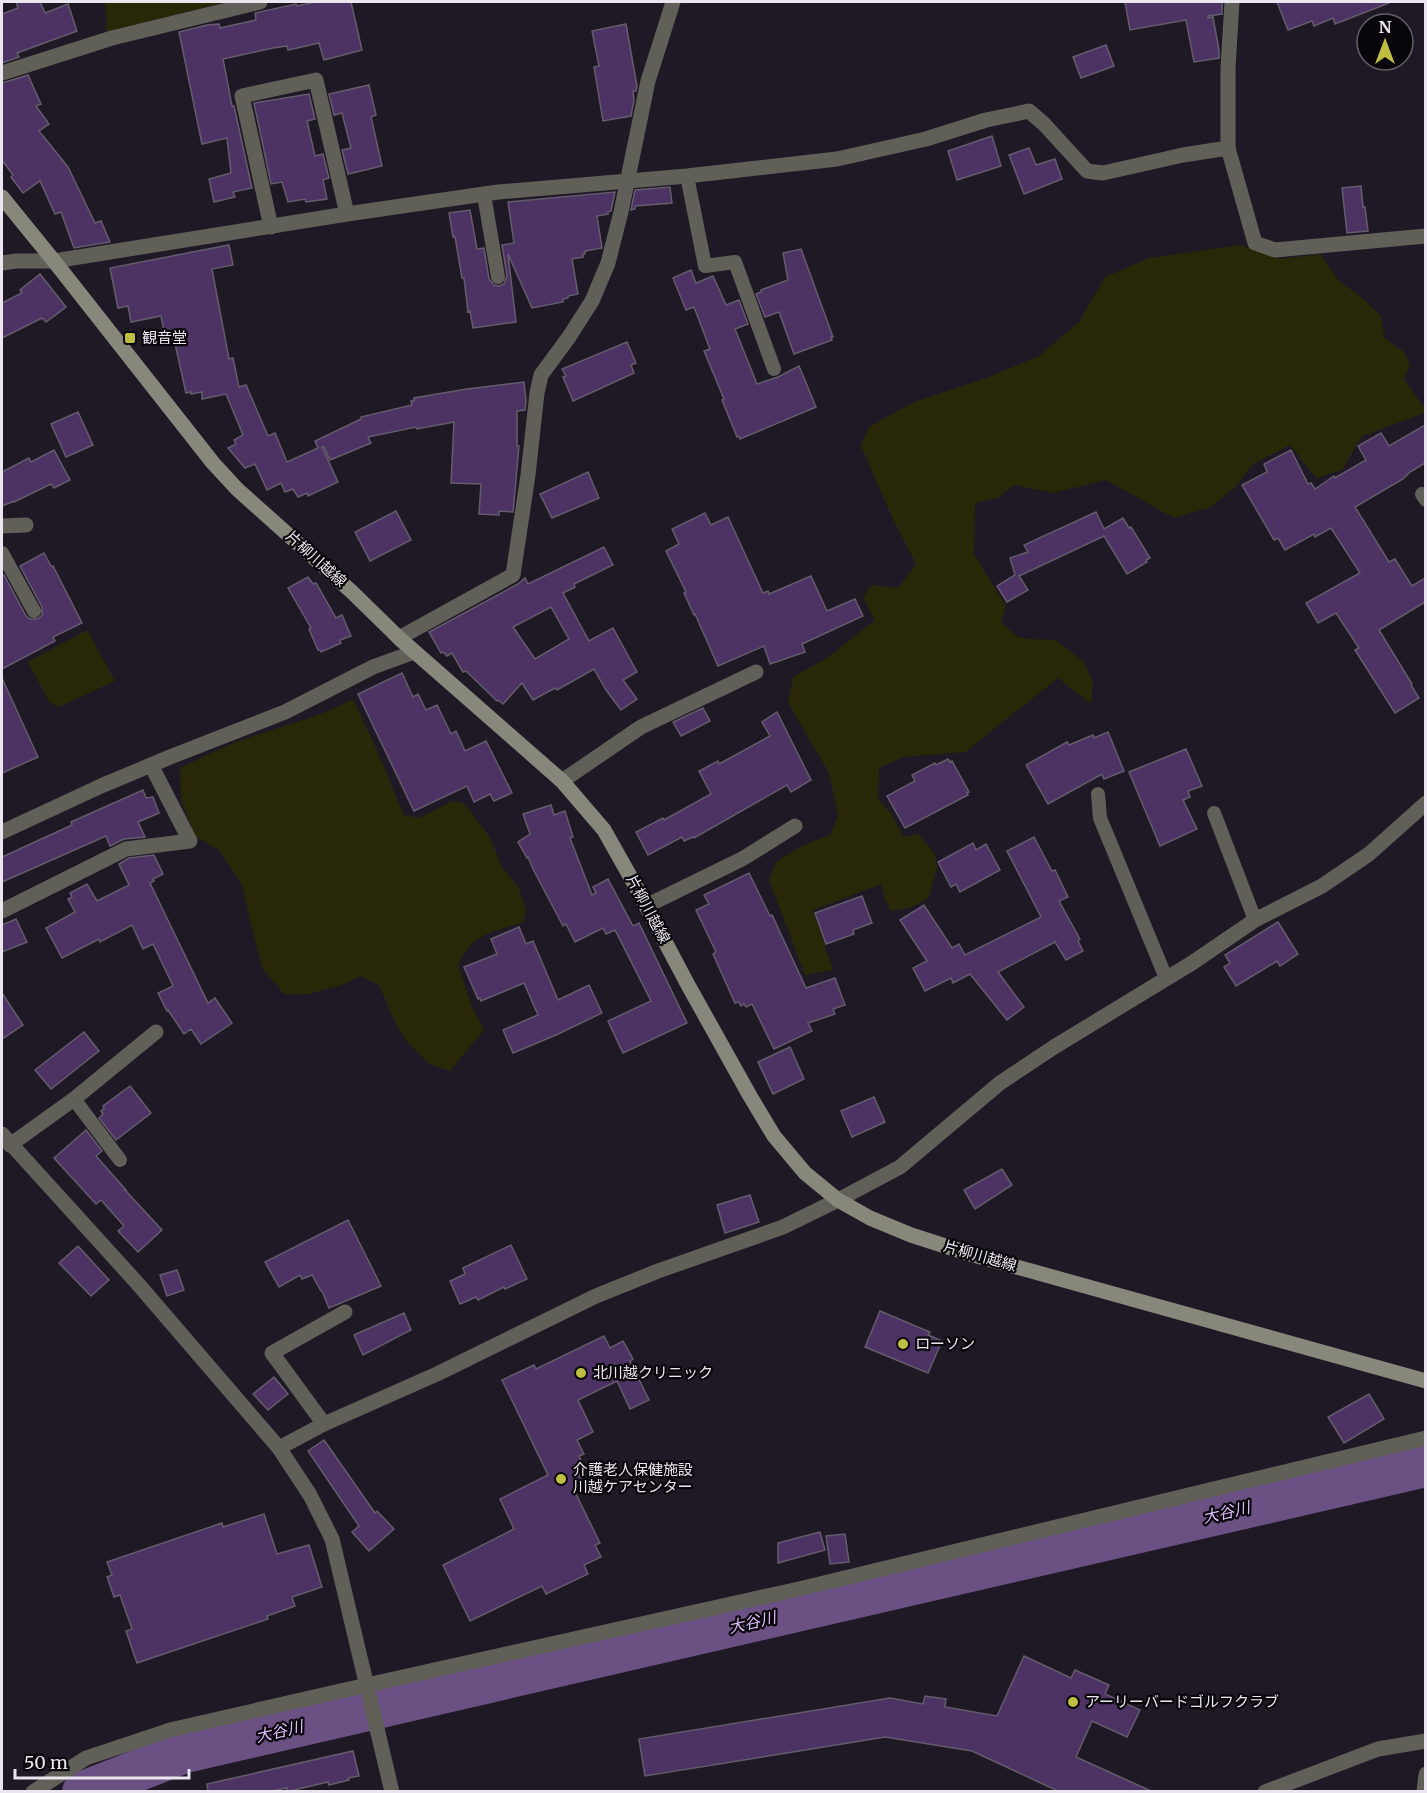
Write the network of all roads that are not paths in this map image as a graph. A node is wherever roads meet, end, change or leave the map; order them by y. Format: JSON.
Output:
{"nodes":[{"id":1,"x":260,"y":2,"type":"edge"},
{"id":2,"x":673,"y":2,"type":"edge"},
{"id":3,"x":1232,"y":2,"type":"edge"},
{"id":4,"x":2,"y":73,"type":"edge"},
{"id":5,"x":1228,"y":148,"type":"junction"},
{"id":6,"x":687,"y":176,"type":"junction"},
{"id":7,"x":627,"y":180,"type":"junction"},
{"id":8,"x":484,"y":195,"type":"junction"},
{"id":9,"x":2,"y":197,"type":"edge"},
{"id":10,"x":347,"y":214,"type":"junction"},
{"id":11,"x":271,"y":227,"type":"junction"},
{"id":12,"x":1425,"y":236,"type":"edge"},
{"id":13,"x":54,"y":261,"type":"junction"},
{"id":14,"x":2,"y":264,"type":"edge"},
{"id":15,"x":498,"y":277,"type":"dead end"},
{"id":16,"x":774,"y":369,"type":"dead end"},
{"id":17,"x":26,"y":525,"type":"dead end"},
{"id":18,"x":2,"y":526,"type":"edge"},
{"id":19,"x":2,"y":553,"type":"edge"},
{"id":20,"x":34,"y":611,"type":"dead end"},
{"id":21,"x":399,"y":638,"type":"junction"},
{"id":22,"x":414,"y":652,"type":"junction"},
{"id":23,"x":756,"y":672,"type":"dead end"},
{"id":24,"x":151,"y":765,"type":"junction"},
{"id":25,"x":562,"y":781,"type":"junction"},
{"id":26,"x":1098,"y":794,"type":"dead end"},
{"id":27,"x":1425,"y":804,"type":"edge"},
{"id":28,"x":1214,"y":813,"type":"dead end"},
{"id":29,"x":795,"y":826,"type":"dead end"},
{"id":30,"x":2,"y":832,"type":"edge"},
{"id":31,"x":646,"y":906,"type":"junction"},
{"id":32,"x":2,"y":911,"type":"edge"},
{"id":33,"x":1256,"y":920,"type":"junction"},
{"id":34,"x":1166,"y":978,"type":"junction"},
{"id":35,"x":156,"y":1032,"type":"dead end"},
{"id":36,"x":74,"y":1099,"type":"junction"},
{"id":37,"x":6,"y":1139,"type":"edge"},
{"id":38,"x":120,"y":1160,"type":"dead end"},
{"id":39,"x":838,"y":1200,"type":"junction"},
{"id":40,"x":345,"y":1312,"type":"dead end"},
{"id":41,"x":1425,"y":1381,"type":"edge"},
{"id":42,"x":324,"y":1424,"type":"junction"},
{"id":43,"x":1425,"y":1438,"type":"edge"},
{"id":44,"x":279,"y":1448,"type":"junction"},
{"id":45,"x":367,"y":1684,"type":"junction"},
{"id":46,"x":1425,"y":1741,"type":"edge"},
{"id":47,"x":1425,"y":1774,"type":"edge"},
{"id":48,"x":33,"y":1791,"type":"edge"},
{"id":49,"x":393,"y":1791,"type":"edge"},
{"id":50,"x":1265,"y":1791,"type":"edge"},
{"id":51,"x":1424,"y":1791,"type":"edge"}],
"edges":[{"from":1,"to":4,"type":"street"},
{"from":2,"to":7,"type":"street"},
{"from":3,"to":5,"type":"street"},
{"from":5,"to":6,"type":"street"},
{"from":5,"to":12,"type":"street"},
{"from":6,"to":7,"type":"street"},
{"from":6,"to":16,"type":"lane"},
{"from":7,"to":8,"type":"street"},
{"from":7,"to":21,"type":"street"},
{"from":8,"to":10,"type":"street"},
{"from":8,"to":15,"type":"lane"},
{"from":9,"to":13,"type":"main road","name":"片柳川越線"},
{"from":10,"to":11,"type":"street"},
{"from":10,"to":11,"type":"street"},
{"from":11,"to":13,"type":"street"},
{"from":13,"to":14,"type":"street"},
{"from":13,"to":21,"type":"main road","name":"片柳川越線"},
{"from":17,"to":18,"type":"street"},
{"from":19,"to":20,"type":"lane"},
{"from":21,"to":22,"type":"main road","name":"片柳川越線"},
{"from":22,"to":24,"type":"street"},
{"from":22,"to":25,"type":"main road","name":"片柳川越線"},
{"from":23,"to":25,"type":"street"},
{"from":24,"to":30,"type":"street"},
{"from":24,"to":32,"type":"street"},
{"from":25,"to":31,"type":"main road","name":"片柳川越線"},
{"from":26,"to":34,"type":"lane"},
{"from":27,"to":33,"type":"street"},
{"from":28,"to":33,"type":"lane"},
{"from":29,"to":31,"type":"street"},
{"from":31,"to":39,"type":"main road","name":"片柳川越線"},
{"from":33,"to":34,"type":"street"},
{"from":34,"to":39,"type":"street"},
{"from":35,"to":36,"type":"street"},
{"from":36,"to":37,"type":"street"},
{"from":36,"to":38,"type":"lane"},
{"from":37,"to":44,"type":"street"},
{"from":39,"to":41,"type":"main road","name":"片柳川越線"},
{"from":39,"to":42,"type":"street"},
{"from":40,"to":42,"type":"street"},
{"from":42,"to":44,"type":"street"},
{"from":43,"to":45,"type":"street"},
{"from":44,"to":45,"type":"street"},
{"from":45,"to":48,"type":"street"},
{"from":45,"to":49,"type":"street"},
{"from":46,"to":50,"type":"street"},
{"from":47,"to":51,"type":"street"}]}
